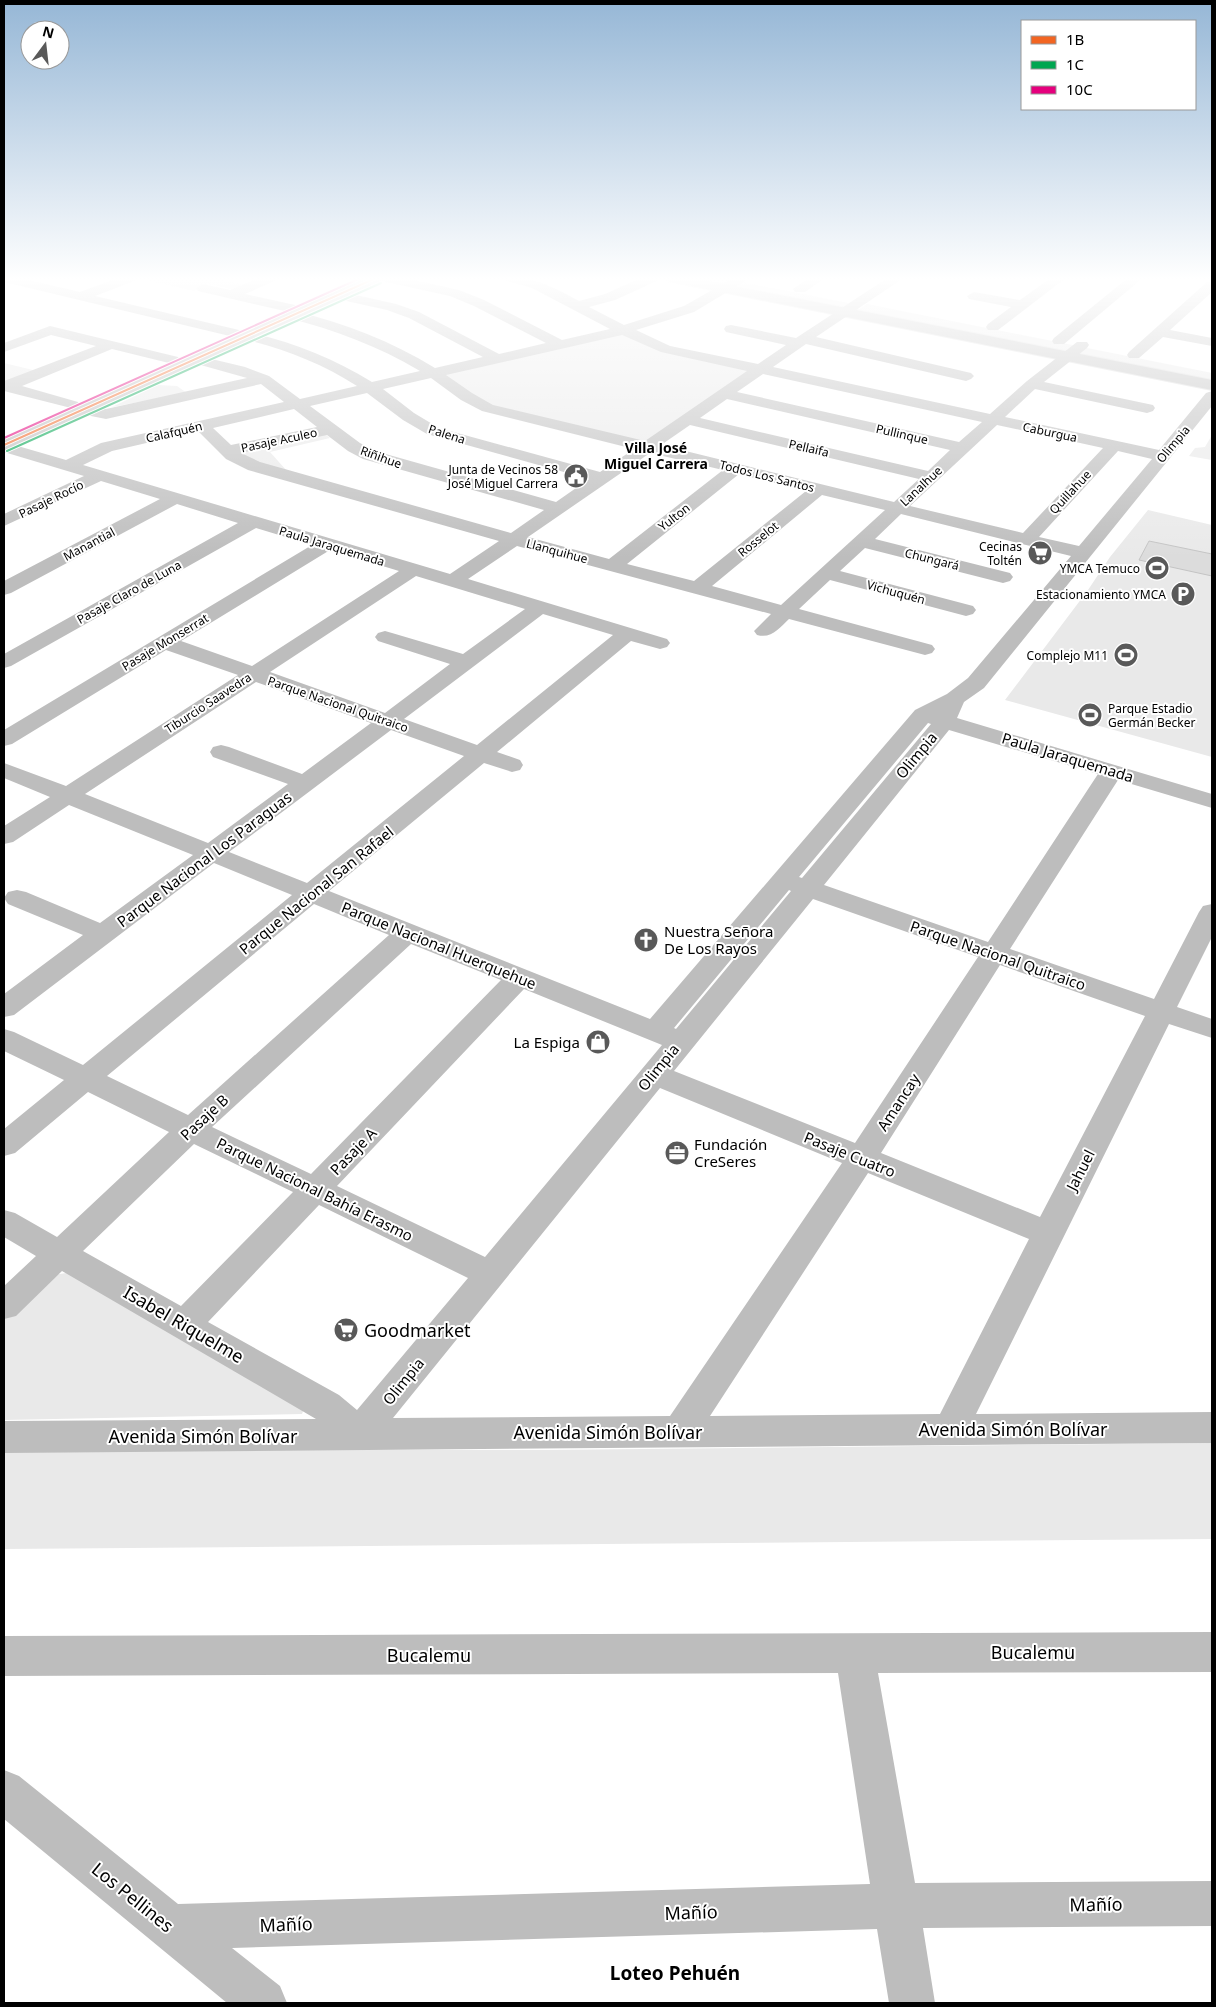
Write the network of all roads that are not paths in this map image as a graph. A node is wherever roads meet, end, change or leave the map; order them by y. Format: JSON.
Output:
{"nodes":[{"id":1,"x":46,"y":371,"type":"edge"},
{"id":2,"x":160,"y":371,"type":"edge"},
{"id":3,"x":162,"y":371,"type":"edge"},
{"id":4,"x":242,"y":371,"type":"edge"},
{"id":5,"x":340,"y":371,"type":"edge"},
{"id":6,"x":428,"y":371,"type":"edge"},
{"id":7,"x":447,"y":371,"type":"edge"},
{"id":8,"x":758,"y":371,"type":"edge"},
{"id":9,"x":768,"y":371,"type":"edge"},
{"id":10,"x":941,"y":371,"type":"edge"},
{"id":11,"x":1049,"y":371,"type":"edge"},
{"id":12,"x":1141,"y":371,"type":"edge"},
{"id":13,"x":434,"y":374,"type":"junction"},
{"id":14,"x":966,"y":376,"type":"dead end"},
{"id":15,"x":264,"y":379,"type":"junction"},
{"id":16,"x":1032,"y":384,"type":"junction"},
{"id":17,"x":1212,"y":385,"type":"edge"},
{"id":18,"x":6,"y":387,"type":"edge"},
{"id":19,"x":370,"y":388,"type":"junction"},
{"id":20,"x":725,"y":394,"type":"junction"},
{"id":21,"x":1212,"y":395,"type":"edge"},
{"id":22,"x":297,"y":404,"type":"junction"},
{"id":23,"x":1131,"y":404,"type":"junction"},
{"id":24,"x":77,"y":408,"type":"junction"},
{"id":25,"x":1147,"y":408,"type":"dead end"},
{"id":26,"x":1118,"y":417,"type":"dead end"},
{"id":27,"x":688,"y":420,"type":"junction"},
{"id":28,"x":993,"y":420,"type":"junction"},
{"id":29,"x":202,"y":426,"type":"junction"},
{"id":30,"x":331,"y":429,"type":"junction"},
{"id":31,"x":1106,"y":429,"type":"dead end"},
{"id":32,"x":4,"y":435,"type":"edge"},
{"id":33,"x":1093,"y":442,"type":"junction"},
{"id":34,"x":4,"y":446,"type":"edge"},
{"id":35,"x":1114,"y":446,"type":"junction"},
{"id":36,"x":649,"y":447,"type":"junction"},
{"id":37,"x":962,"y":448,"type":"junction"},
{"id":38,"x":227,"y":451,"type":"junction"},
{"id":39,"x":1154,"y":455,"type":"junction"},
{"id":40,"x":67,"y":466,"type":"junction"},
{"id":41,"x":737,"y":468,"type":"junction"},
{"id":42,"x":98,"y":476,"type":"junction"},
{"id":43,"x":931,"y":477,"type":"junction"},
{"id":44,"x":604,"y":478,"type":"junction"},
{"id":45,"x":820,"y":488,"type":"junction"},
{"id":46,"x":174,"y":499,"type":"junction"},
{"id":47,"x":558,"y":508,"type":"junction"},
{"id":48,"x":898,"y":508,"type":"junction"},
{"id":49,"x":4,"y":521,"type":"edge"},
{"id":50,"x":254,"y":522,"type":"junction"},
{"id":51,"x":513,"y":539,"type":"junction"},
{"id":52,"x":1027,"y":539,"type":"junction"},
{"id":53,"x":861,"y":541,"type":"junction"},
{"id":54,"x":327,"y":544,"type":"junction"},
{"id":55,"x":1076,"y":551,"type":"junction"},
{"id":56,"x":612,"y":566,"type":"junction"},
{"id":57,"x":413,"y":570,"type":"junction"},
{"id":58,"x":826,"y":573,"type":"junction"},
{"id":59,"x":1003,"y":577,"type":"dead end"},
{"id":60,"x":452,"y":581,"type":"junction"},
{"id":61,"x":474,"y":588,"type":"junction"},
{"id":62,"x":697,"y":588,"type":"junction"},
{"id":63,"x":4,"y":589,"type":"edge"},
{"id":64,"x":540,"y":607,"type":"junction"},
{"id":65,"x":966,"y":610,"type":"dead end"},
{"id":66,"x":785,"y":612,"type":"junction"},
{"id":67,"x":510,"y":629,"type":"junction"},
{"id":68,"x":764,"y":631,"type":"dead end"},
{"id":69,"x":628,"y":633,"type":"junction"},
{"id":70,"x":386,"y":637,"type":"dead end"},
{"id":71,"x":164,"y":642,"type":"junction"},
{"id":72,"x":660,"y":643,"type":"dead end"},
{"id":73,"x":925,"y":650,"type":"dead end"},
{"id":74,"x":4,"y":662,"type":"edge"},
{"id":75,"x":466,"y":662,"type":"junction"},
{"id":76,"x":253,"y":674,"type":"junction"},
{"id":77,"x":941,"y":711,"type":"junction"},
{"id":78,"x":388,"y":721,"type":"junction"},
{"id":79,"x":4,"y":739,"type":"edge"},
{"id":80,"x":222,"y":752,"type":"dead end"},
{"id":81,"x":481,"y":754,"type":"junction"},
{"id":82,"x":512,"y":765,"type":"dead end"},
{"id":83,"x":4,"y":770,"type":"edge"},
{"id":84,"x":1112,"y":770,"type":"junction"},
{"id":85,"x":305,"y":783,"type":"junction"},
{"id":86,"x":67,"y":795,"type":"junction"},
{"id":87,"x":1212,"y":801,"type":"edge"},
{"id":88,"x":4,"y":837,"type":"edge"},
{"id":89,"x":211,"y":853,"type":"junction"},
{"id":90,"x":795,"y":884,"type":"junction"},
{"id":91,"x":311,"y":894,"type":"junction"},
{"id":92,"x":17,"y":898,"type":"dead end"},
{"id":93,"x":1212,"y":912,"type":"edge"},
{"id":94,"x":408,"y":932,"type":"junction"},
{"id":95,"x":103,"y":934,"type":"junction"},
{"id":96,"x":994,"y":953,"type":"junction"},
{"id":97,"x":520,"y":977,"type":"junction"},
{"id":98,"x":4,"y":1008,"type":"edge"},
{"id":99,"x":1162,"y":1012,"type":"junction"},
{"id":100,"x":1212,"y":1029,"type":"edge"},
{"id":101,"x":667,"y":1037,"type":"junction"},
{"id":102,"x":4,"y":1039,"type":"edge"},
{"id":103,"x":653,"y":1074,"type":"junction"},
{"id":104,"x":87,"y":1079,"type":"junction"},
{"id":105,"x":190,"y":1129,"type":"junction"},
{"id":106,"x":4,"y":1145,"type":"edge"},
{"id":107,"x":861,"y":1159,"type":"junction"},
{"id":108,"x":316,"y":1190,"type":"junction"},
{"id":109,"x":4,"y":1222,"type":"edge"},
{"id":110,"x":1048,"y":1233,"type":"junction"},
{"id":111,"x":61,"y":1254,"type":"junction"},
{"id":112,"x":490,"y":1274,"type":"junction"},
{"id":113,"x":4,"y":1306,"type":"edge"},
{"id":114,"x":185,"y":1324,"type":"junction"},
{"id":115,"x":1212,"y":1428,"type":"edge"},
{"id":116,"x":950,"y":1430,"type":"junction"},
{"id":117,"x":680,"y":1432,"type":"junction"},
{"id":118,"x":359,"y":1434,"type":"junction"},
{"id":119,"x":4,"y":1437,"type":"edge"},
{"id":120,"x":1212,"y":1652,"type":"edge"},
{"id":121,"x":855,"y":1653,"type":"junction"},
{"id":122,"x":4,"y":1656,"type":"edge"},
{"id":123,"x":4,"y":1791,"type":"edge"},
{"id":124,"x":1212,"y":1903,"type":"edge"},
{"id":125,"x":896,"y":1906,"type":"junction"},
{"id":126,"x":170,"y":1927,"type":"junction"},
{"id":127,"x":244,"y":1998,"type":"edge"},
{"id":128,"x":912,"y":2003,"type":"edge"}],
"edges":[{"from":1,"to":18,"type":"street"},
{"from":2,"to":24,"type":"street"},
{"from":3,"to":24,"type":"street"},
{"from":4,"to":15,"type":"street","name":"Riñihue"},
{"from":5,"to":19,"type":"street","name":"Palena"},
{"from":6,"to":13,"type":"street","name":"Todos Los Santos"},
{"from":7,"to":13,"type":"street","name":"Calafquén"},
{"from":8,"to":20,"type":"street"},
{"from":9,"to":28,"type":"street","name":"Caburgua"},
{"from":10,"to":14,"type":"street"},
{"from":11,"to":16,"type":"street","name":"Lanalhue"},
{"from":12,"to":17,"type":"street"},
{"from":13,"to":19,"type":"street","name":"Calafquén"},
{"from":13,"to":36,"type":"street","name":"Todos Los Santos"},
{"from":15,"to":22,"type":"street","name":"Riñihue"},
{"from":15,"to":24,"type":"street"},
{"from":16,"to":23,"type":"street"},
{"from":16,"to":28,"type":"street","name":"Lanalhue"},
{"from":18,"to":24,"type":"street"},
{"from":19,"to":22,"type":"street","name":"Calafquén"},
{"from":19,"to":44,"type":"street","name":"Palena"},
{"from":20,"to":27,"type":"street"},
{"from":20,"to":37,"type":"street","name":"Pullinque"},
{"from":21,"to":39,"type":"street","name":"Olimpia"},
{"from":22,"to":29,"type":"street","name":"Calafquén"},
{"from":22,"to":30,"type":"street","name":"Riñihue"},
{"from":23,"to":25,"type":"street"},
{"from":23,"to":26,"type":"street"},
{"from":24,"to":32,"type":"street"},
{"from":24,"to":34,"type":"street"},
{"from":27,"to":36,"type":"street"},
{"from":27,"to":43,"type":"street","name":"Pellaifa"},
{"from":28,"to":33,"type":"street","name":"Caburgua"},
{"from":28,"to":37,"type":"street","name":"Lanalhue"},
{"from":29,"to":38,"type":"street","name":"Llanquihue"},
{"from":29,"to":40,"type":"street","name":"Calafquén"},
{"from":30,"to":38,"type":"street","name":"Pasaje Aculeo"},
{"from":30,"to":47,"type":"street","name":"Riñihue"},
{"from":31,"to":33,"type":"street"},
{"from":33,"to":35,"type":"street","name":"Caburgua"},
{"from":34,"to":40,"type":"street","name":"Paula Jaraquemada"},
{"from":35,"to":39,"type":"street","name":"Caburgua"},
{"from":35,"to":52,"type":"street","name":"Quillahue"},
{"from":36,"to":41,"type":"street","name":"Todos Los Santos"},
{"from":36,"to":44,"type":"street"},
{"from":37,"to":43,"type":"street","name":"Lanalhue"},
{"from":38,"to":51,"type":"street","name":"Llanquihue"},
{"from":39,"to":55,"type":"street","name":"Olimpia"},
{"from":40,"to":42,"type":"street","name":"Paula Jaraquemada"},
{"from":41,"to":45,"type":"street","name":"Todos Los Santos"},
{"from":41,"to":56,"type":"street","name":"Yulton"},
{"from":42,"to":46,"type":"street","name":"Paula Jaraquemada"},
{"from":42,"to":49,"type":"street","name":"Pasaje Rocío"},
{"from":43,"to":48,"type":"street","name":"Lanalhue"},
{"from":44,"to":47,"type":"street"},
{"from":45,"to":48,"type":"street","name":"Todos Los Santos"},
{"from":45,"to":62,"type":"street","name":"Rosselot"},
{"from":46,"to":50,"type":"street","name":"Paula Jaraquemada"},
{"from":46,"to":63,"type":"street","name":"Manantial"},
{"from":47,"to":51,"type":"street"},
{"from":48,"to":52,"type":"street","name":"Todos Los Santos"},
{"from":48,"to":53,"type":"street","name":"Lanalhue"},
{"from":50,"to":54,"type":"street","name":"Paula Jaraquemada"},
{"from":50,"to":74,"type":"street","name":"Pasaje Claro de Luna"},
{"from":51,"to":56,"type":"street","name":"Llanquihue"},
{"from":51,"to":60,"type":"street"},
{"from":52,"to":55,"type":"street","name":"Todos Los Santos"},
{"from":53,"to":58,"type":"street","name":"Lanalhue"},
{"from":53,"to":59,"type":"street","name":"Chungará"},
{"from":54,"to":57,"type":"street","name":"Paula Jaraquemada"},
{"from":54,"to":71,"type":"street","name":"Pasaje Monserrat"},
{"from":55,"to":77,"type":"street","name":"Olimpia"},
{"from":56,"to":62,"type":"street","name":"Llanquihue"},
{"from":57,"to":60,"type":"street","name":"Paula Jaraquemada"},
{"from":57,"to":76,"type":"street","name":"Tiburcio Saavedra"},
{"from":58,"to":65,"type":"street","name":"Vichuquén"},
{"from":58,"to":66,"type":"street","name":"Lanalhue"},
{"from":60,"to":61,"type":"street","name":"Paula Jaraquemada"},
{"from":61,"to":64,"type":"street","name":"Paula Jaraquemada"},
{"from":61,"to":67,"type":"street"},
{"from":62,"to":66,"type":"street","name":"Llanquihue"},
{"from":64,"to":67,"type":"street","name":"Parque Nacional Los Paraguas"},
{"from":64,"to":69,"type":"street","name":"Paula Jaraquemada"},
{"from":66,"to":68,"type":"street","name":"Lanalhue"},
{"from":66,"to":73,"type":"street","name":"Llanquihue"},
{"from":67,"to":75,"type":"street","name":"Parque Nacional Los Paraguas"},
{"from":69,"to":72,"type":"street","name":"Paula Jaraquemada"},
{"from":69,"to":81,"type":"street","name":"Parque Nacional San Rafael"},
{"from":70,"to":75,"type":"street"},
{"from":71,"to":76,"type":"street","name":"Parque Nacional Quitraico"},
{"from":71,"to":79,"type":"street","name":"Pasaje Monserrat"},
{"from":75,"to":78,"type":"street","name":"Parque Nacional Los Paraguas"},
{"from":76,"to":78,"type":"street","name":"Parque Nacional Quitraico"},
{"from":76,"to":86,"type":"street","name":"Tiburcio Saavedra"},
{"from":77,"to":84,"type":"street","name":"Paula Jaraquemada"},
{"from":77,"to":90,"type":"street","name":"Olimpia"},
{"from":78,"to":81,"type":"street","name":"Parque Nacional Quitraico"},
{"from":78,"to":85,"type":"street","name":"Parque Nacional Los Paraguas"},
{"from":80,"to":85,"type":"street","name":"Parque Nacional Los Paraguas"},
{"from":81,"to":82,"type":"street","name":"Parque Nacional Quitraico"},
{"from":81,"to":91,"type":"street","name":"Parque Nacional San Rafael"},
{"from":83,"to":86,"type":"street","name":"Parque Nacional Huerquehue"},
{"from":84,"to":87,"type":"street","name":"Paula Jaraquemada"},
{"from":84,"to":96,"type":"street","name":"Amancay"},
{"from":85,"to":89,"type":"street","name":"Parque Nacional Los Paraguas"},
{"from":86,"to":88,"type":"street","name":"Tiburcio Saavedra"},
{"from":86,"to":89,"type":"street","name":"Parque Nacional Huerquehue"},
{"from":89,"to":91,"type":"street","name":"Parque Nacional Huerquehue"},
{"from":89,"to":95,"type":"street","name":"Parque Nacional Los Paraguas"},
{"from":90,"to":96,"type":"street","name":"Parque Nacional Quitraico"},
{"from":90,"to":101,"type":"street","name":"Olimpia"},
{"from":91,"to":94,"type":"street","name":"Parque Nacional Huerquehue"},
{"from":91,"to":104,"type":"street","name":"Parque Nacional San Rafael"},
{"from":92,"to":95,"type":"street","name":"Parque Nacional Los Paraguas"},
{"from":93,"to":99,"type":"street","name":"Jahuel"},
{"from":94,"to":97,"type":"street","name":"Parque Nacional Huerquehue"},
{"from":94,"to":105,"type":"street","name":"Pasaje B"},
{"from":95,"to":98,"type":"street","name":"Parque Nacional Los Paraguas"},
{"from":96,"to":99,"type":"street","name":"Parque Nacional Quitraico"},
{"from":96,"to":107,"type":"street","name":"Amancay"},
{"from":97,"to":101,"type":"street","name":"Parque Nacional Huerquehue"},
{"from":97,"to":108,"type":"street","name":"Pasaje A"},
{"from":99,"to":100,"type":"street","name":"Parque Nacional Quitraico"},
{"from":99,"to":110,"type":"street","name":"Jahuel"},
{"from":101,"to":103,"type":"street","name":"Olimpia"},
{"from":102,"to":104,"type":"street","name":"Parque Nacional Bahía Erasmo"},
{"from":103,"to":107,"type":"street","name":"Pasaje Cuatro"},
{"from":103,"to":112,"type":"street","name":"Olimpia"},
{"from":104,"to":105,"type":"street","name":"Parque Nacional Bahía Erasmo"},
{"from":104,"to":106,"type":"street","name":"Parque Nacional San Rafael"},
{"from":105,"to":108,"type":"street","name":"Parque Nacional Bahía Erasmo"},
{"from":105,"to":111,"type":"street","name":"Pasaje B"},
{"from":107,"to":110,"type":"street","name":"Pasaje Cuatro"},
{"from":107,"to":117,"type":"street","name":"Amancay"},
{"from":108,"to":112,"type":"street","name":"Parque Nacional Bahía Erasmo"},
{"from":108,"to":114,"type":"street","name":"Pasaje A"},
{"from":109,"to":111,"type":"street","name":"Isabel Riquelme"},
{"from":110,"to":116,"type":"street","name":"Jahuel"},
{"from":111,"to":113,"type":"street","name":"Pasaje B"},
{"from":111,"to":114,"type":"street","name":"Isabel Riquelme"},
{"from":112,"to":118,"type":"street","name":"Olimpia"},
{"from":114,"to":118,"type":"street","name":"Isabel Riquelme"},
{"from":115,"to":116,"type":"street","name":"Avenida Simón Bolívar"},
{"from":116,"to":117,"type":"street","name":"Avenida Simón Bolívar"},
{"from":117,"to":118,"type":"street","name":"Avenida Simón Bolívar"},
{"from":118,"to":119,"type":"street","name":"Avenida Simón Bolívar"},
{"from":120,"to":121,"type":"street","name":"Bucalemu"},
{"from":121,"to":122,"type":"street","name":"Bucalemu"},
{"from":121,"to":125,"type":"street"},
{"from":123,"to":126,"type":"street","name":"Los Pellines"},
{"from":124,"to":125,"type":"street","name":"Mañío"},
{"from":125,"to":126,"type":"street","name":"Mañío"},
{"from":125,"to":128,"type":"street"},
{"from":126,"to":127,"type":"street","name":"Los Pellines"}]}
